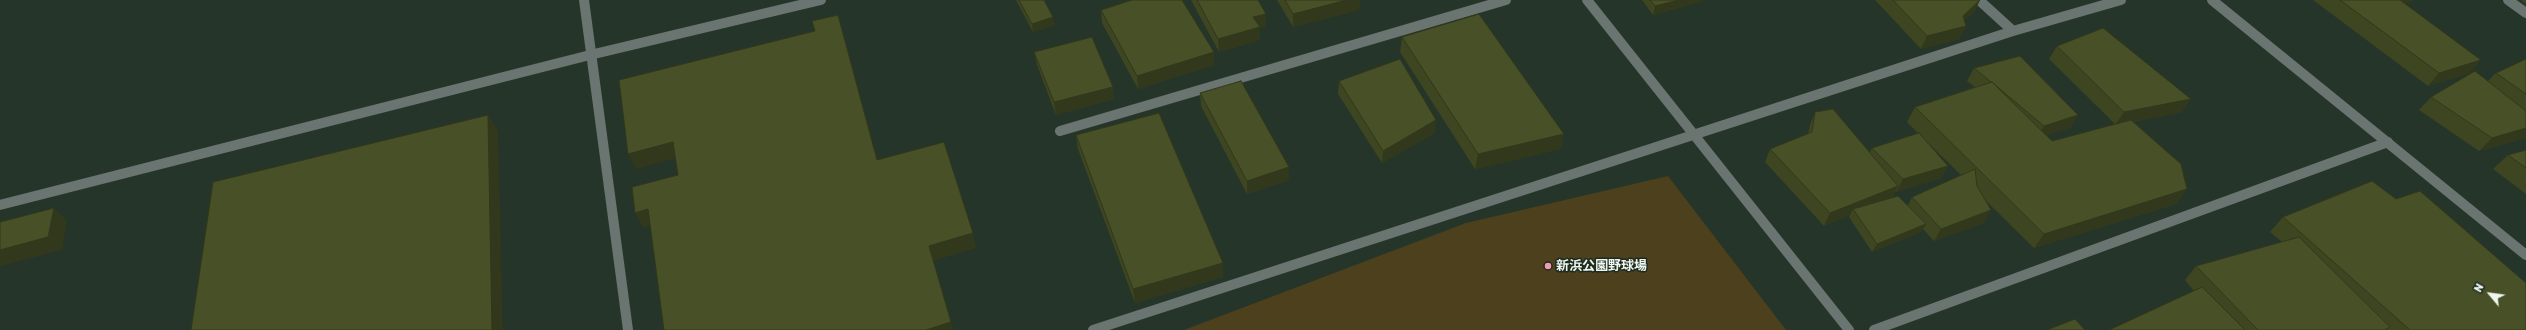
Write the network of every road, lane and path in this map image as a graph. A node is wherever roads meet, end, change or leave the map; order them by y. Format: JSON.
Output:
{"nodes":[{"id":1,"x":584,"y":0,"type":"edge"},
{"id":2,"x":821,"y":0,"type":"edge"},
{"id":3,"x":1506,"y":0,"type":"edge"},
{"id":4,"x":1588,"y":0,"type":"edge"},
{"id":5,"x":1979,"y":0,"type":"edge"},
{"id":6,"x":2121,"y":0,"type":"edge"},
{"id":7,"x":2212,"y":0,"type":"edge"},
{"id":8,"x":2508,"y":0,"type":"edge"},
{"id":9,"x":2526,"y":13,"type":"edge"},
{"id":10,"x":2013,"y":31,"type":"junction"},
{"id":11,"x":590,"y":55,"type":"junction"},
{"id":12,"x":1060,"y":132,"type":"dead end"},
{"id":13,"x":1695,"y":136,"type":"junction"},
{"id":14,"x":2388,"y":142,"type":"junction"},
{"id":15,"x":0,"y":205,"type":"edge"},
{"id":16,"x":2526,"y":255,"type":"edge"},
{"id":17,"x":628,"y":330,"type":"edge"},
{"id":18,"x":1093,"y":330,"type":"edge"},
{"id":19,"x":1848,"y":330,"type":"edge"},
{"id":20,"x":1874,"y":330,"type":"edge"}],
"edges":[{"from":1,"to":11,"type":"street"},
{"from":2,"to":11,"type":"street"},
{"from":3,"to":12,"type":"street"},
{"from":4,"to":13,"type":"street"},
{"from":5,"to":10,"type":"street"},
{"from":6,"to":10,"type":"street"},
{"from":7,"to":14,"type":"street"},
{"from":8,"to":9,"type":"street"},
{"from":10,"to":13,"type":"street"},
{"from":11,"to":15,"type":"street"},
{"from":11,"to":17,"type":"street"},
{"from":13,"to":18,"type":"street"},
{"from":13,"to":19,"type":"street"},
{"from":14,"to":16,"type":"street"},
{"from":14,"to":20,"type":"street"}]}
